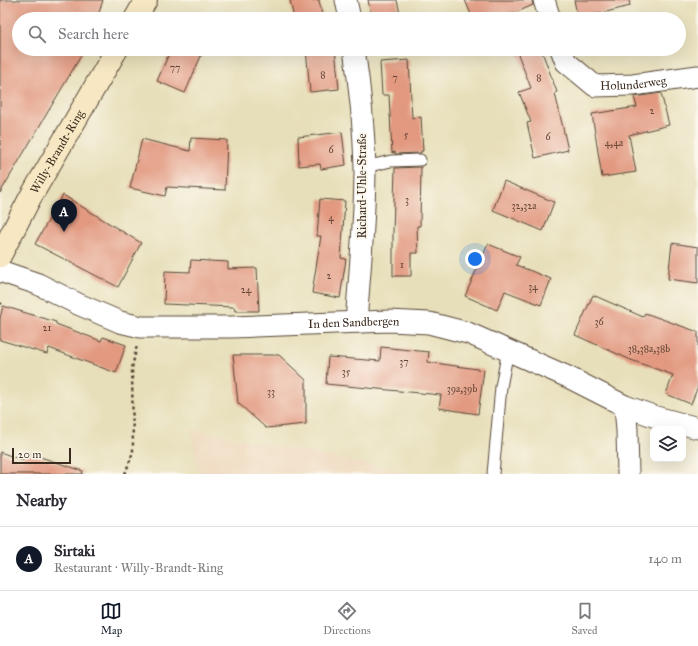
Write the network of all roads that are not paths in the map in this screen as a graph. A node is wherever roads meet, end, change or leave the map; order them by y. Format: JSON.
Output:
{"nodes":[{"id":1,"x":146,"y":0,"type":"edge"},
{"id":2,"x":346,"y":0,"type":"edge"},
{"id":3,"x":544,"y":0,"type":"edge"},
{"id":4,"x":139,"y":12,"type":"edge"},
{"id":5,"x":349,"y":12,"type":"edge"},
{"id":6,"x":548,"y":12,"type":"edge"},
{"id":7,"x":113,"y":56,"type":"edge"},
{"id":8,"x":355,"y":56,"type":"edge"},
{"id":9,"x":564,"y":56,"type":"edge"},
{"id":10,"x":698,"y":76,"type":"edge"},
{"id":11,"x":420,"y":160,"type":"dead end"},
{"id":12,"x":365,"y":167,"type":"junction"},
{"id":13,"x":0,"y":256,"type":"edge"},
{"id":14,"x":0,"y":271,"type":"edge"},
{"id":15,"x":356,"y":322,"type":"junction"},
{"id":16,"x":508,"y":350,"type":"junction"},
{"id":17,"x":625,"y":406,"type":"junction"},
{"id":18,"x":698,"y":428,"type":"edge"},
{"id":19,"x":493,"y":474,"type":"edge"},
{"id":20,"x":628,"y":474,"type":"edge"}],
"edges":[{"from":1,"to":4,"type":"main road"},
{"from":2,"to":5,"type":"street"},
{"from":3,"to":6,"type":"street"},
{"from":7,"to":13,"type":"main road","name":"Willy-Brandt-Ring"},
{"from":8,"to":12,"type":"street","name":"Richard-Uhle-Straße"},
{"from":9,"to":10,"type":"street","name":"Holunderweg"},
{"from":11,"to":12,"type":"lane"},
{"from":12,"to":15,"type":"street","name":"Richard-Uhle-Straße"},
{"from":14,"to":15,"type":"street","name":"In den Sandbergen"},
{"from":15,"to":16,"type":"street","name":"In den Sandbergen"},
{"from":16,"to":17,"type":"street","name":"In den Sandbergen"},
{"from":16,"to":19,"type":"lane"},
{"from":17,"to":18,"type":"street","name":"In den Sandbergen"},
{"from":17,"to":20,"type":"street"}]}
